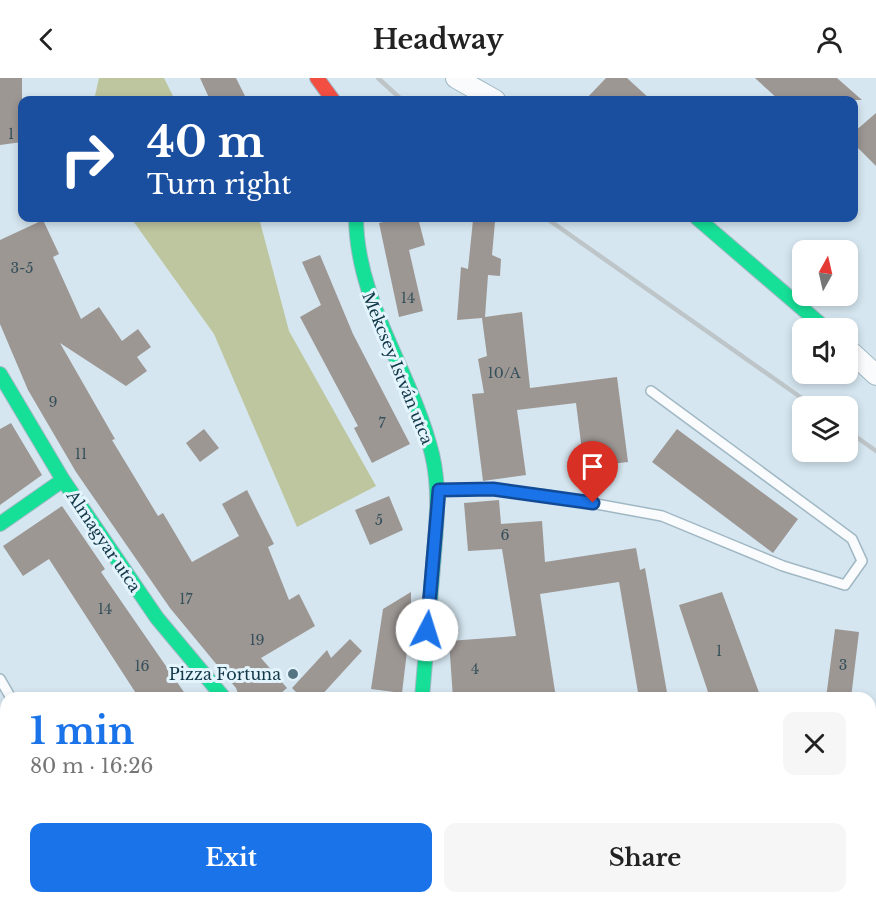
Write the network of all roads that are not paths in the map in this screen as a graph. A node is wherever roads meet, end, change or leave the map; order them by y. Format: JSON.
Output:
{"nodes":[{"id":1,"x":317,"y":78,"type":"edge"},
{"id":2,"x":456,"y":78,"type":"edge"},
{"id":3,"x":330,"y":96,"type":"edge"},
{"id":4,"x":488,"y":96,"type":"edge"},
{"id":5,"x":356,"y":222,"type":"edge"},
{"id":6,"x":702,"y":222,"type":"edge"},
{"id":7,"x":813,"y":318,"type":"edge"},
{"id":8,"x":858,"y":358,"type":"edge"},
{"id":9,"x":0,"y":374,"type":"edge"},
{"id":10,"x":876,"y":375,"type":"edge"},
{"id":11,"x":651,"y":391,"type":"dead end"},
{"id":12,"x":63,"y":480,"type":"junction"},
{"id":13,"x":439,"y":490,"type":"junction"},
{"id":14,"x":0,"y":524,"type":"edge"},
{"id":15,"x":0,"y":679,"type":"edge"},
{"id":16,"x":8,"y":692,"type":"edge"},
{"id":17,"x":219,"y":692,"type":"edge"},
{"id":18,"x":422,"y":692,"type":"edge"}],
"edges":[{"from":1,"to":3,"type":"street"},
{"from":2,"to":4,"type":"street"},
{"from":5,"to":13,"type":"street","name":"Mekcsey István utca"},
{"from":6,"to":7,"type":"street"},
{"from":8,"to":10,"type":"street"},
{"from":9,"to":12,"type":"street","name":"Almagyar utca"},
{"from":11,"to":13,"type":"lane"},
{"from":12,"to":14,"type":"street"},
{"from":12,"to":17,"type":"street","name":"Almagyar utca"},
{"from":13,"to":18,"type":"street","name":"Mekcsey István utca"},
{"from":15,"to":16,"type":"lane"}]}
